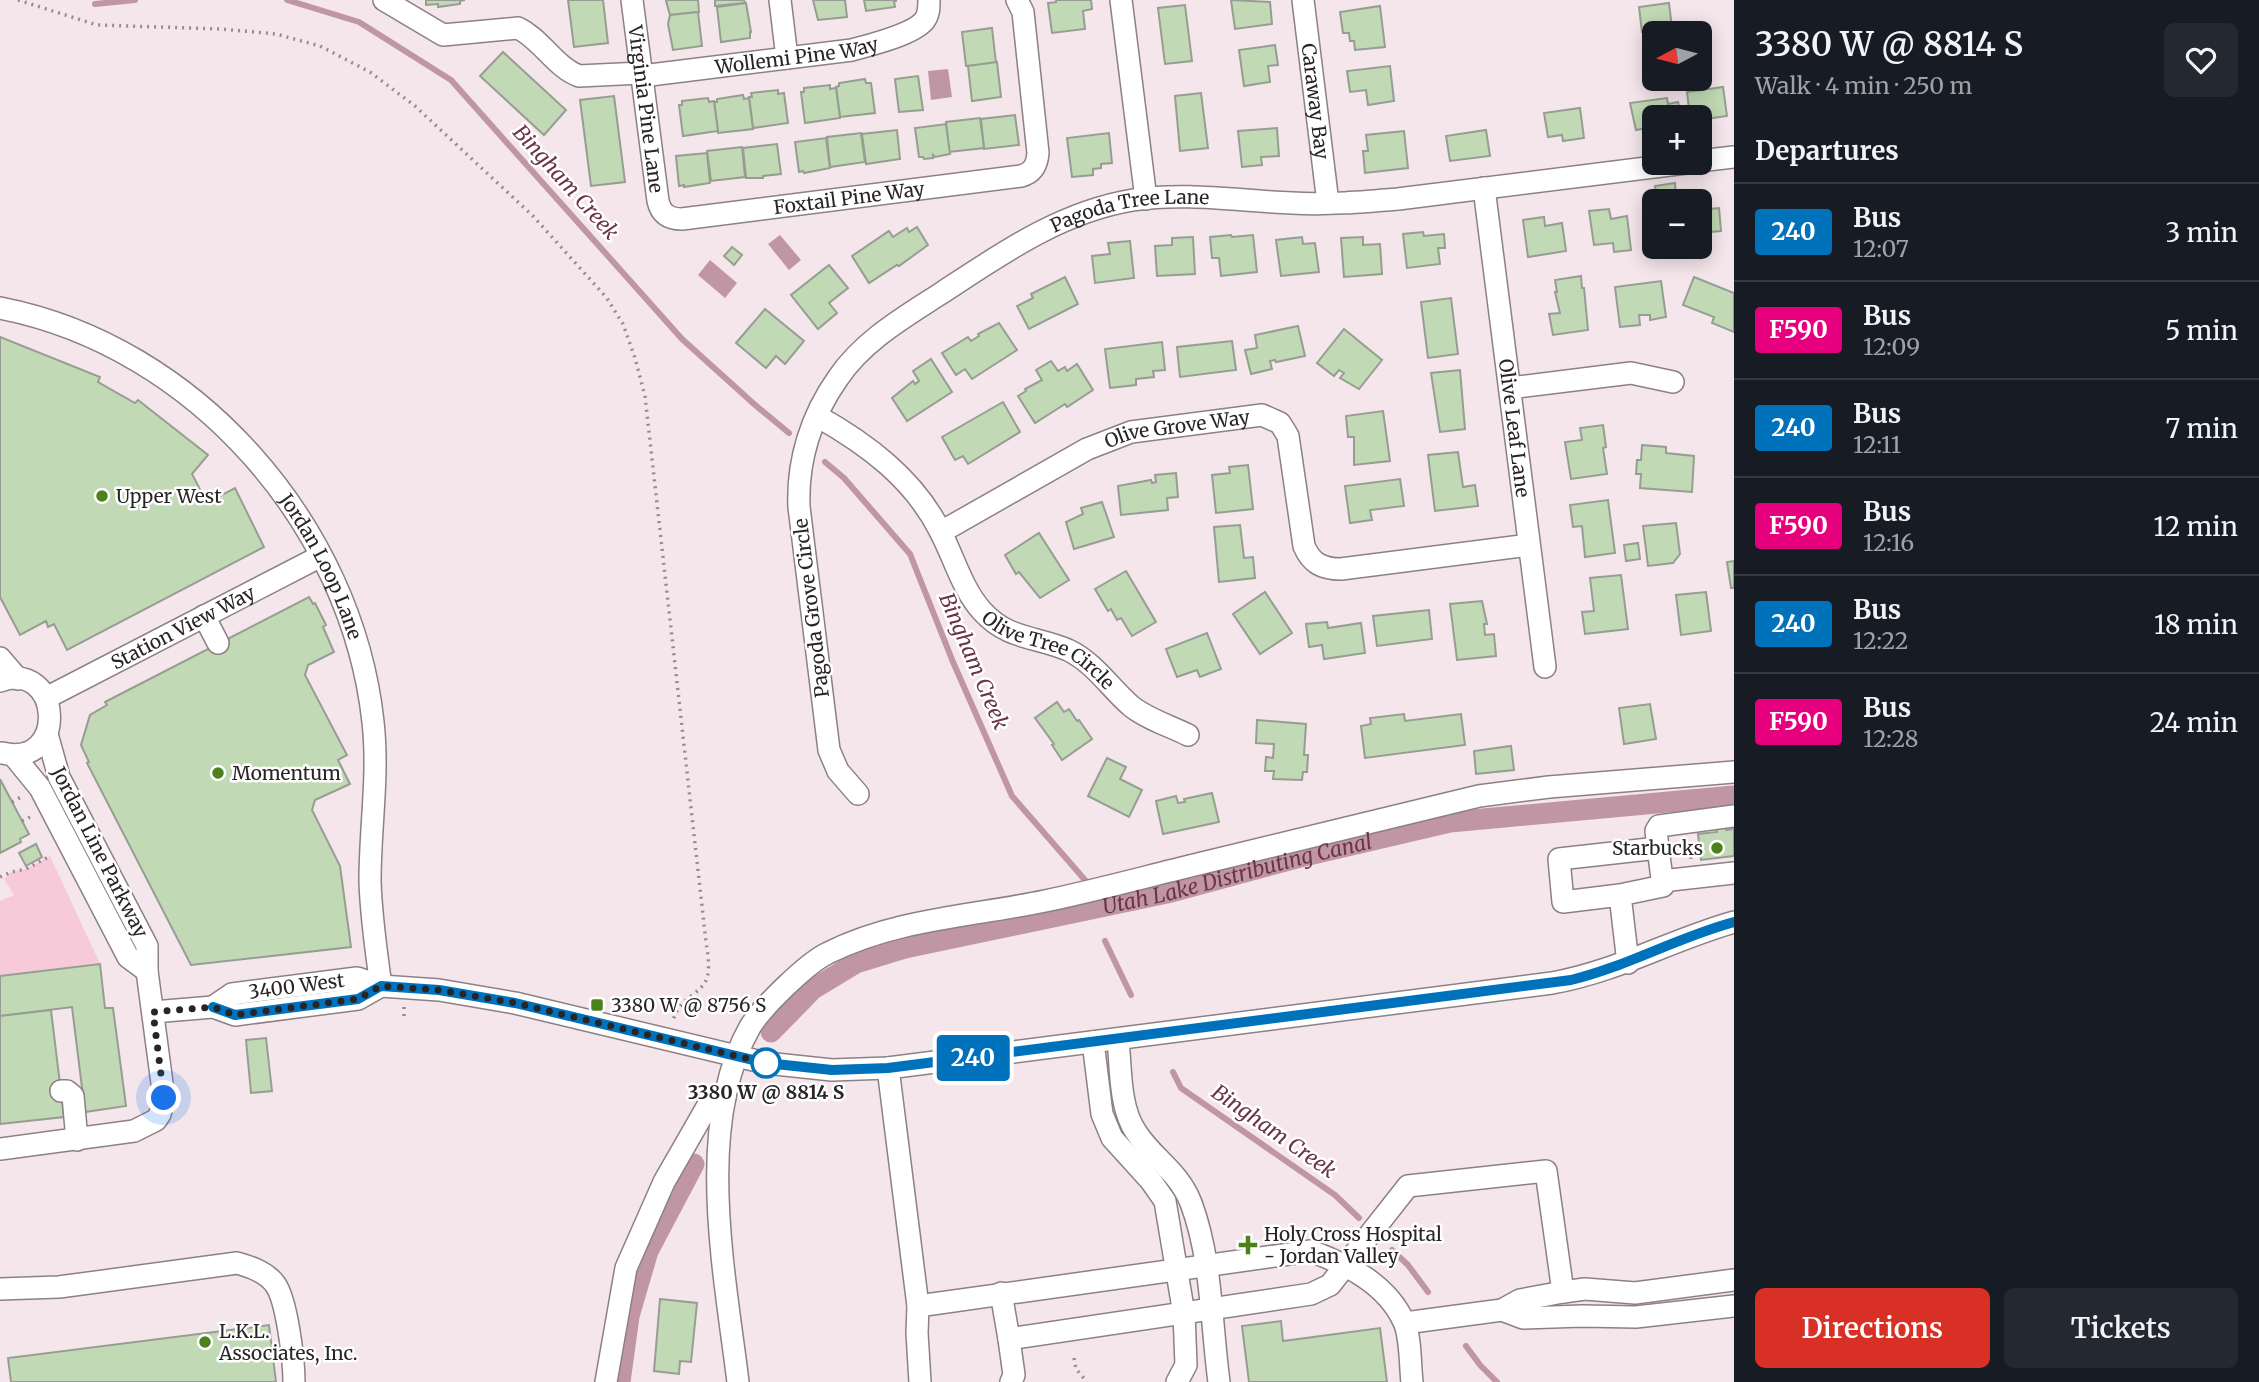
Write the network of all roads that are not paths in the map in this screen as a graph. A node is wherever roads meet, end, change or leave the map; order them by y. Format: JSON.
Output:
{"nodes":[{"id":1,"x":383,"y":0,"type":"edge"},
{"id":2,"x":632,"y":0,"type":"edge"},
{"id":3,"x":780,"y":0,"type":"edge"},
{"id":4,"x":929,"y":0,"type":"edge"},
{"id":5,"x":1017,"y":0,"type":"edge"},
{"id":6,"x":1121,"y":0,"type":"edge"},
{"id":7,"x":1303,"y":0,"type":"edge"},
{"id":8,"x":787,"y":58,"type":"junction"},
{"id":9,"x":641,"y":74,"type":"junction"},
{"id":10,"x":1734,"y":157,"type":"edge"},
{"id":11,"x":1712,"y":160,"type":"edge"},
{"id":12,"x":1642,"y":168,"type":"edge"},
{"id":13,"x":1485,"y":188,"type":"junction"},
{"id":14,"x":1146,"y":199,"type":"junction"},
{"id":15,"x":1328,"y":203,"type":"junction"},
{"id":16,"x":666,"y":215,"type":"joint"},
{"id":17,"x":0,"y":308,"type":"edge"},
{"id":18,"x":1673,"y":382,"type":"dead end"},
{"id":19,"x":1510,"y":388,"type":"junction"},
{"id":20,"x":817,"y":416,"type":"junction"},
{"id":21,"x":941,"y":532,"type":"junction"},
{"id":22,"x":1529,"y":545,"type":"junction"},
{"id":23,"x":321,"y":555,"type":"junction"},
{"id":24,"x":204,"y":616,"type":"junction"},
{"id":25,"x":218,"y":643,"type":"dead end"},
{"id":26,"x":0,"y":658,"type":"edge"},
{"id":27,"x":1545,"y":667,"type":"dead end"},
{"id":28,"x":9,"y":680,"type":"edge"},
{"id":29,"x":46,"y":698,"type":"junction"},
{"id":30,"x":47,"y":734,"type":"junction"},
{"id":31,"x":1188,"y":735,"type":"dead end"},
{"id":32,"x":7,"y":754,"type":"edge"},
{"id":33,"x":1734,"y":772,"type":"edge"},
{"id":34,"x":858,"y":794,"type":"dead end"},
{"id":35,"x":1734,"y":816,"type":"edge"},
{"id":36,"x":1658,"y":848,"type":"junction"},
{"id":37,"x":1734,"y":873,"type":"edge"},
{"id":38,"x":1662,"y":881,"type":"junction"},
{"id":39,"x":1620,"y":895,"type":"junction"},
{"id":40,"x":1734,"y":922,"type":"edge"},
{"id":41,"x":1628,"y":963,"type":"junction"},
{"id":42,"x":147,"y":971,"type":"junction"},
{"id":43,"x":381,"y":986,"type":"junction"},
{"id":44,"x":153,"y":1012,"type":"junction"},
{"id":45,"x":1118,"y":1039,"type":"junction"},
{"id":46,"x":1093,"y":1042,"type":"junction"},
{"id":47,"x":736,"y":1056,"type":"junction"},
{"id":48,"x":888,"y":1068,"type":"junction"},
{"id":49,"x":61,"y":1091,"type":"dead end"},
{"id":50,"x":725,"y":1097,"type":"junction"},
{"id":51,"x":77,"y":1140,"type":"junction"},
{"id":52,"x":0,"y":1149,"type":"edge"},
{"id":53,"x":1193,"y":1210,"type":"junction"},
{"id":54,"x":1170,"y":1218,"type":"junction"},
{"id":55,"x":1205,"y":1265,"type":"junction"},
{"id":56,"x":1347,"y":1265,"type":"junction"},
{"id":57,"x":1177,"y":1270,"type":"junction"},
{"id":58,"x":1734,"y":1280,"type":"edge"},
{"id":59,"x":0,"y":1289,"type":"edge"},
{"id":60,"x":1563,"y":1292,"type":"junction"},
{"id":61,"x":1001,"y":1293,"type":"junction"},
{"id":62,"x":918,"y":1306,"type":"junction"},
{"id":63,"x":1734,"y":1306,"type":"edge"},
{"id":64,"x":1212,"y":1308,"type":"junction"},
{"id":65,"x":1503,"y":1310,"type":"junction"},
{"id":66,"x":1184,"y":1314,"type":"junction"},
{"id":67,"x":1405,"y":1323,"type":"junction"},
{"id":68,"x":1009,"y":1339,"type":"junction"},
{"id":69,"x":294,"y":1382,"type":"edge"},
{"id":70,"x":606,"y":1382,"type":"edge"},
{"id":71,"x":738,"y":1382,"type":"edge"},
{"id":72,"x":920,"y":1382,"type":"edge"},
{"id":73,"x":1011,"y":1382,"type":"edge"},
{"id":74,"x":1177,"y":1382,"type":"edge"},
{"id":75,"x":1219,"y":1382,"type":"edge"},
{"id":76,"x":1412,"y":1382,"type":"edge"}],
"edges":[{"from":1,"to":9,"type":"street","name":"Wollemi Pine Way"},
{"from":2,"to":9,"type":"street","name":"Virginia Pine Lane"},
{"from":3,"to":8,"type":"street"},
{"from":4,"to":8,"type":"street","name":"Wollemi Pine Way"},
{"from":5,"to":16,"type":"street","name":"Foxtail Pine Way"},
{"from":6,"to":14,"type":"street"},
{"from":7,"to":15,"type":"street","name":"Caraway Bay"},
{"from":8,"to":9,"type":"street","name":"Wollemi Pine Way"},
{"from":9,"to":16,"type":"street","name":"Virginia Pine Lane"},
{"from":10,"to":11,"type":"street"},
{"from":12,"to":13,"type":"street","name":"Pagoda Tree Lane"},
{"from":13,"to":15,"type":"street","name":"Pagoda Tree Lane"},
{"from":13,"to":19,"type":"street","name":"Olive Leaf Lane"},
{"from":14,"to":15,"type":"street","name":"Pagoda Tree Lane"},
{"from":14,"to":20,"type":"street","name":"Pagoda Tree Lane"},
{"from":17,"to":23,"type":"street","name":"Jordan Loop Lane"},
{"from":18,"to":19,"type":"street"},
{"from":19,"to":22,"type":"street","name":"Olive Leaf Lane"},
{"from":20,"to":21,"type":"street"},
{"from":20,"to":34,"type":"street","name":"Pagoda Grove Circle"},
{"from":21,"to":22,"type":"street","name":"Olive Grove Way"},
{"from":21,"to":31,"type":"street","name":"Olive Tree Circle"},
{"from":22,"to":27,"type":"street","name":"Olive Leaf Lane"},
{"from":23,"to":24,"type":"street","name":"Station View Way"},
{"from":23,"to":43,"type":"street","name":"Jordan Loop Lane"},
{"from":24,"to":25,"type":"street"},
{"from":24,"to":29,"type":"street","name":"Station View Way"},
{"from":26,"to":28,"type":"street"},
{"from":28,"to":29,"type":"street"},
{"from":29,"to":30,"type":"street","name":"Jordan Line Parkway"},
{"from":30,"to":32,"type":"street"},
{"from":30,"to":42,"type":"street","name":"Jordan Line Parkway"},
{"from":32,"to":42,"type":"street","name":"Jordan Line Parkway"},
{"from":33,"to":47,"type":"street"},
{"from":35,"to":36,"type":"street"},
{"from":36,"to":38,"type":"street"},
{"from":36,"to":39,"type":"street"},
{"from":37,"to":38,"type":"street"},
{"from":38,"to":39,"type":"street"},
{"from":39,"to":41,"type":"street"},
{"from":40,"to":41,"type":"street","name":"3400 West"},
{"from":41,"to":45,"type":"street","name":"3400 West"},
{"from":42,"to":44,"type":"street","name":"Jordan Line Parkway"},
{"from":43,"to":44,"type":"street","name":"3400 West"},
{"from":43,"to":47,"type":"street","name":"3400 West"},
{"from":44,"to":51,"type":"street","name":"Jordan Line Parkway"},
{"from":45,"to":46,"type":"street","name":"3400 West"},
{"from":45,"to":53,"type":"street"},
{"from":46,"to":48,"type":"street","name":"3400 West"},
{"from":46,"to":54,"type":"street"},
{"from":47,"to":48,"type":"street","name":"3400 West"},
{"from":47,"to":50,"type":"street"},
{"from":48,"to":62,"type":"street"},
{"from":49,"to":51,"type":"street"},
{"from":50,"to":70,"type":"street"},
{"from":50,"to":71,"type":"street"},
{"from":51,"to":52,"type":"street"},
{"from":53,"to":54,"type":"street"},
{"from":53,"to":55,"type":"street"},
{"from":54,"to":57,"type":"street"},
{"from":55,"to":56,"type":"street"},
{"from":55,"to":57,"type":"street"},
{"from":55,"to":64,"type":"street"},
{"from":56,"to":60,"type":"street"},
{"from":56,"to":64,"type":"street"},
{"from":56,"to":67,"type":"street"},
{"from":57,"to":61,"type":"street"},
{"from":57,"to":66,"type":"street"},
{"from":58,"to":60,"type":"street"},
{"from":59,"to":69,"type":"street"},
{"from":60,"to":65,"type":"street"},
{"from":61,"to":62,"type":"street"},
{"from":61,"to":68,"type":"street"},
{"from":62,"to":72,"type":"street"},
{"from":63,"to":65,"type":"street"},
{"from":64,"to":66,"type":"street"},
{"from":64,"to":75,"type":"street"},
{"from":65,"to":67,"type":"street"},
{"from":66,"to":68,"type":"street"},
{"from":66,"to":74,"type":"street"},
{"from":67,"to":76,"type":"street"},
{"from":68,"to":73,"type":"street"}]}
